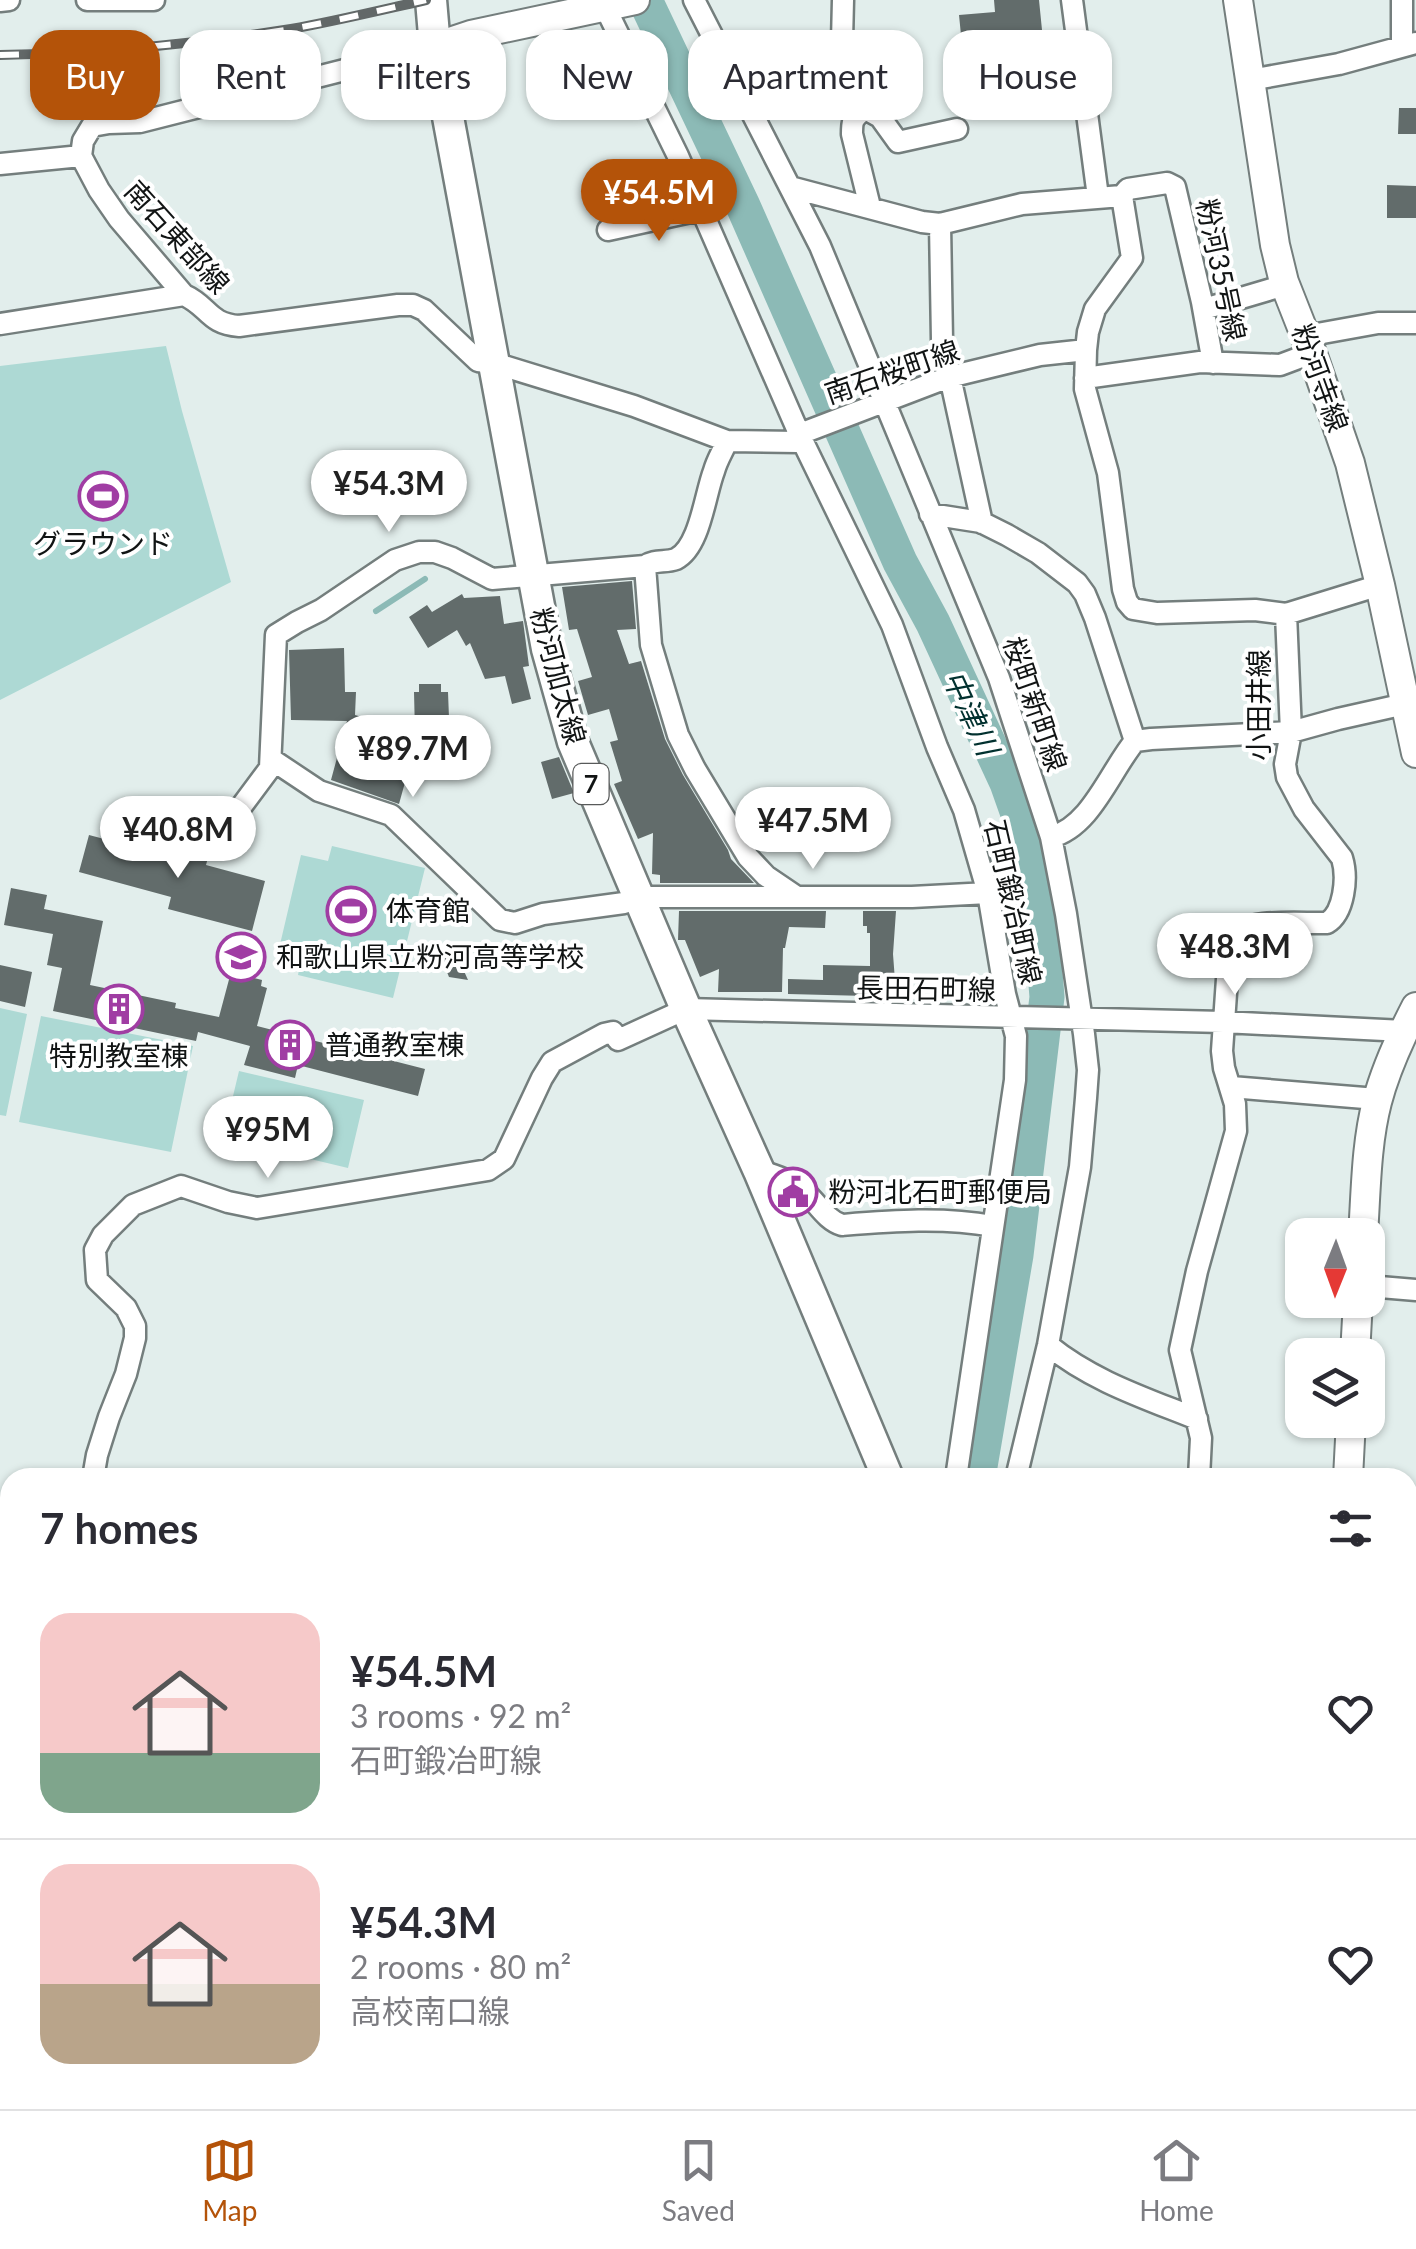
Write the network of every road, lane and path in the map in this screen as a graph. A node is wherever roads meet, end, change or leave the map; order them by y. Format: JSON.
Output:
{"nodes":[{"id":1,"x":9,"y":0,"type":"edge"},
{"id":2,"x":87,"y":0,"type":"edge"},
{"id":3,"x":154,"y":0,"type":"edge"},
{"id":4,"x":431,"y":0,"type":"edge"},
{"id":5,"x":694,"y":0,"type":"edge"},
{"id":6,"x":843,"y":0,"type":"edge"},
{"id":7,"x":1072,"y":0,"type":"edge"},
{"id":8,"x":1238,"y":0,"type":"edge"},
{"id":9,"x":1402,"y":0,"type":"edge"},
{"id":10,"x":0,"y":1,"type":"edge"},
{"id":11,"x":618,"y":4,"type":"edge"},
{"id":12,"x":434,"y":30,"type":"edge"},
{"id":13,"x":495,"y":30,"type":"edge"},
{"id":14,"x":842,"y":30,"type":"edge"},
{"id":15,"x":1409,"y":45,"type":"edge"},
{"id":16,"x":341,"y":71,"type":"edge"},
{"id":17,"x":1250,"y":80,"type":"junction"},
{"id":18,"x":449,"y":120,"type":"edge"},
{"id":19,"x":853,"y":120,"type":"edge"},
{"id":20,"x":882,"y":120,"type":"edge"},
{"id":21,"x":957,"y":129,"type":"dead end"},
{"id":22,"x":81,"y":156,"type":"junction"},
{"id":23,"x":0,"y":164,"type":"edge"},
{"id":24,"x":790,"y":186,"type":"junction"},
{"id":25,"x":1122,"y":196,"type":"junction"},
{"id":26,"x":1098,"y":197,"type":"junction"},
{"id":27,"x":870,"y":208,"type":"junction"},
{"id":28,"x":700,"y":210,"type":"junction"},
{"id":29,"x":940,"y":224,"type":"junction"},
{"id":30,"x":608,"y":230,"type":"dead end"},
{"id":31,"x":1285,"y":285,"type":"junction"},
{"id":32,"x":184,"y":295,"type":"junction"},
{"id":33,"x":1204,"y":309,"type":"junction"},
{"id":34,"x":0,"y":324,"type":"edge"},
{"id":35,"x":1416,"y":324,"type":"edge"},
{"id":36,"x":1309,"y":345,"type":"junction"},
{"id":37,"x":1086,"y":350,"type":"junction"},
{"id":38,"x":494,"y":363,"type":"junction"},
{"id":39,"x":1213,"y":363,"type":"junction"},
{"id":40,"x":949,"y":377,"type":"junction"},
{"id":41,"x":1086,"y":378,"type":"junction"},
{"id":42,"x":880,"y":405,"type":"junction"},
{"id":43,"x":803,"y":435,"type":"junction"},
{"id":44,"x":727,"y":441,"type":"junction"},
{"id":45,"x":930,"y":514,"type":"junction"},
{"id":46,"x":982,"y":523,"type":"junction"},
{"id":47,"x":645,"y":566,"type":"junction"},
{"id":48,"x":534,"y":576,"type":"junction"},
{"id":49,"x":1380,"y":585,"type":"junction"},
{"id":50,"x":1133,"y":609,"type":"junction"},
{"id":51,"x":1286,"y":614,"type":"junction"},
{"id":52,"x":1094,"y":615,"type":"junction"},
{"id":53,"x":1406,"y":704,"type":"junction"},
{"id":54,"x":1291,"y":732,"type":"junction"},
{"id":55,"x":1135,"y":742,"type":"junction"},
{"id":56,"x":1416,"y":753,"type":"edge"},
{"id":57,"x":271,"y":759,"type":"junction"},
{"id":58,"x":238,"y":812,"type":"dead end"},
{"id":59,"x":1052,"y":837,"type":"junction"},
{"id":60,"x":988,"y":894,"type":"junction"},
{"id":61,"x":797,"y":897,"type":"junction"},
{"id":62,"x":631,"y":900,"type":"junction"},
{"id":63,"x":686,"y":1009,"type":"junction"},
{"id":64,"x":1018,"y":1018,"type":"junction"},
{"id":65,"x":1074,"y":1018,"type":"junction"},
{"id":66,"x":1410,"y":1019,"type":"edge"},
{"id":67,"x":1223,"y":1022,"type":"junction"},
{"id":68,"x":1231,"y":1087,"type":"junction"},
{"id":69,"x":1377,"y":1099,"type":"junction"},
{"id":70,"x":759,"y":1171,"type":"junction"},
{"id":71,"x":1364,"y":1218,"type":"edge"},
{"id":72,"x":993,"y":1226,"type":"junction"},
{"id":73,"x":1385,"y":1287,"type":"edge"},
{"id":74,"x":1416,"y":1290,"type":"edge"},
{"id":75,"x":1048,"y":1345,"type":"junction"},
{"id":76,"x":1197,"y":1419,"type":"junction"},
{"id":77,"x":1350,"y":1438,"type":"edge"},
{"id":78,"x":96,"y":1468,"type":"edge"},
{"id":79,"x":884,"y":1468,"type":"edge"},
{"id":80,"x":958,"y":1468,"type":"edge"},
{"id":81,"x":1024,"y":1468,"type":"edge"},
{"id":82,"x":1200,"y":1468,"type":"edge"},
{"id":83,"x":1349,"y":1468,"type":"edge"}],
"edges":[{"from":1,"to":10,"type":"street"},
{"from":2,"to":3,"type":"street"},
{"from":4,"to":12,"type":"main road","name":"粉河加太線","number":"7"},
{"from":5,"to":24,"type":"street","name":"桜町新町線"},
{"from":6,"to":14,"type":"street"},
{"from":7,"to":26,"type":"street"},
{"from":8,"to":17,"type":"main road","name":"粉河寺線"},
{"from":9,"to":15,"type":"street"},
{"from":11,"to":13,"type":"main road"},
{"from":11,"to":28,"type":"street","name":"石町鍛冶町線"},
{"from":15,"to":17,"type":"street"},
{"from":16,"to":22,"type":"street"},
{"from":17,"to":31,"type":"main road","name":"粉河寺線"},
{"from":18,"to":38,"type":"main road","name":"粉河加太線","number":"7"},
{"from":19,"to":27,"type":"street"},
{"from":20,"to":21,"type":"street"},
{"from":22,"to":23,"type":"street"},
{"from":22,"to":32,"type":"street","name":"南石東部線"},
{"from":24,"to":27,"type":"street"},
{"from":24,"to":42,"type":"street","name":"桜町新町線"},
{"from":25,"to":26,"type":"street"},
{"from":25,"to":33,"type":"street","name":"粉河35号線"},
{"from":25,"to":37,"type":"street"},
{"from":26,"to":29,"type":"street"},
{"from":27,"to":29,"type":"street"},
{"from":28,"to":30,"type":"street"},
{"from":28,"to":43,"type":"street","name":"石町鍛冶町線"},
{"from":29,"to":40,"type":"street"},
{"from":31,"to":33,"type":"street"},
{"from":31,"to":36,"type":"main road","name":"粉河寺線"},
{"from":32,"to":34,"type":"street"},
{"from":32,"to":38,"type":"street","name":"南石東部線"},
{"from":33,"to":39,"type":"street","name":"粉河35号線"},
{"from":35,"to":36,"type":"street"},
{"from":36,"to":39,"type":"street"},
{"from":36,"to":49,"type":"main road","name":"粉河寺線"},
{"from":37,"to":40,"type":"street","name":"南石桜町線"},
{"from":37,"to":41,"type":"street"},
{"from":38,"to":44,"type":"street","name":"南石桜町線"},
{"from":38,"to":48,"type":"main road","name":"粉河加太線","number":"7"},
{"from":39,"to":41,"type":"street"},
{"from":40,"to":42,"type":"street","name":"南石桜町線"},
{"from":40,"to":46,"type":"street"},
{"from":41,"to":50,"type":"street"},
{"from":42,"to":43,"type":"street","name":"南石桜町線"},
{"from":42,"to":45,"type":"street","name":"桜町新町線"},
{"from":43,"to":44,"type":"street","name":"南石桜町線"},
{"from":43,"to":60,"type":"street","name":"石町鍛冶町線"},
{"from":44,"to":47,"type":"street"},
{"from":45,"to":46,"type":"street"},
{"from":45,"to":59,"type":"street","name":"桜町新町線"},
{"from":46,"to":52,"type":"street"},
{"from":47,"to":48,"type":"street"},
{"from":47,"to":61,"type":"street"},
{"from":48,"to":57,"type":"street"},
{"from":48,"to":62,"type":"main road","name":"粉河加太線","number":"7"},
{"from":49,"to":51,"type":"street"},
{"from":49,"to":53,"type":"main road","name":"粉河寺線"},
{"from":50,"to":51,"type":"street","name":"小田井線"},
{"from":50,"to":52,"type":"street","name":"小田井線"},
{"from":51,"to":54,"type":"street","name":"小田井線"},
{"from":52,"to":55,"type":"street"},
{"from":53,"to":54,"type":"street"},
{"from":53,"to":56,"type":"main road","name":"粉河寺線"},
{"from":54,"to":55,"type":"street"},
{"from":54,"to":67,"type":"street","name":"小田井線"},
{"from":55,"to":59,"type":"street"},
{"from":57,"to":58,"type":"street"},
{"from":57,"to":62,"type":"street"},
{"from":59,"to":65,"type":"street","name":"桜町新町線"},
{"from":60,"to":61,"type":"street"},
{"from":60,"to":64,"type":"street","name":"石町鍛冶町線"},
{"from":61,"to":62,"type":"street"},
{"from":62,"to":63,"type":"main road","name":"粉河加太線","number":"7"},
{"from":63,"to":64,"type":"street","name":"長田石町線"},
{"from":63,"to":70,"type":"main road","name":"粉河加太線","number":"7"},
{"from":63,"to":78,"type":"street"},
{"from":64,"to":65,"type":"street","name":"長田石町線"},
{"from":64,"to":72,"type":"street","name":"石町鍛冶町線"},
{"from":65,"to":67,"type":"street","name":"長田石町線"},
{"from":65,"to":75,"type":"street","name":"桜町新町線"},
{"from":66,"to":67,"type":"street","name":"長田石町線"},
{"from":66,"to":69,"type":"main road"},
{"from":67,"to":68,"type":"street","name":"小田井線"},
{"from":68,"to":69,"type":"street"},
{"from":68,"to":76,"type":"street","name":"小田井線"},
{"from":69,"to":71,"type":"main road"},
{"from":70,"to":72,"type":"street"},
{"from":70,"to":79,"type":"main road","name":"粉河加太線","number":"7"},
{"from":72,"to":80,"type":"street","name":"石町鍛冶町線"},
{"from":73,"to":74,"type":"street"},
{"from":75,"to":76,"type":"street"},
{"from":75,"to":81,"type":"street","name":"桜町新町線"},
{"from":76,"to":82,"type":"street","name":"小田井線"},
{"from":77,"to":83,"type":"main road"}]}
